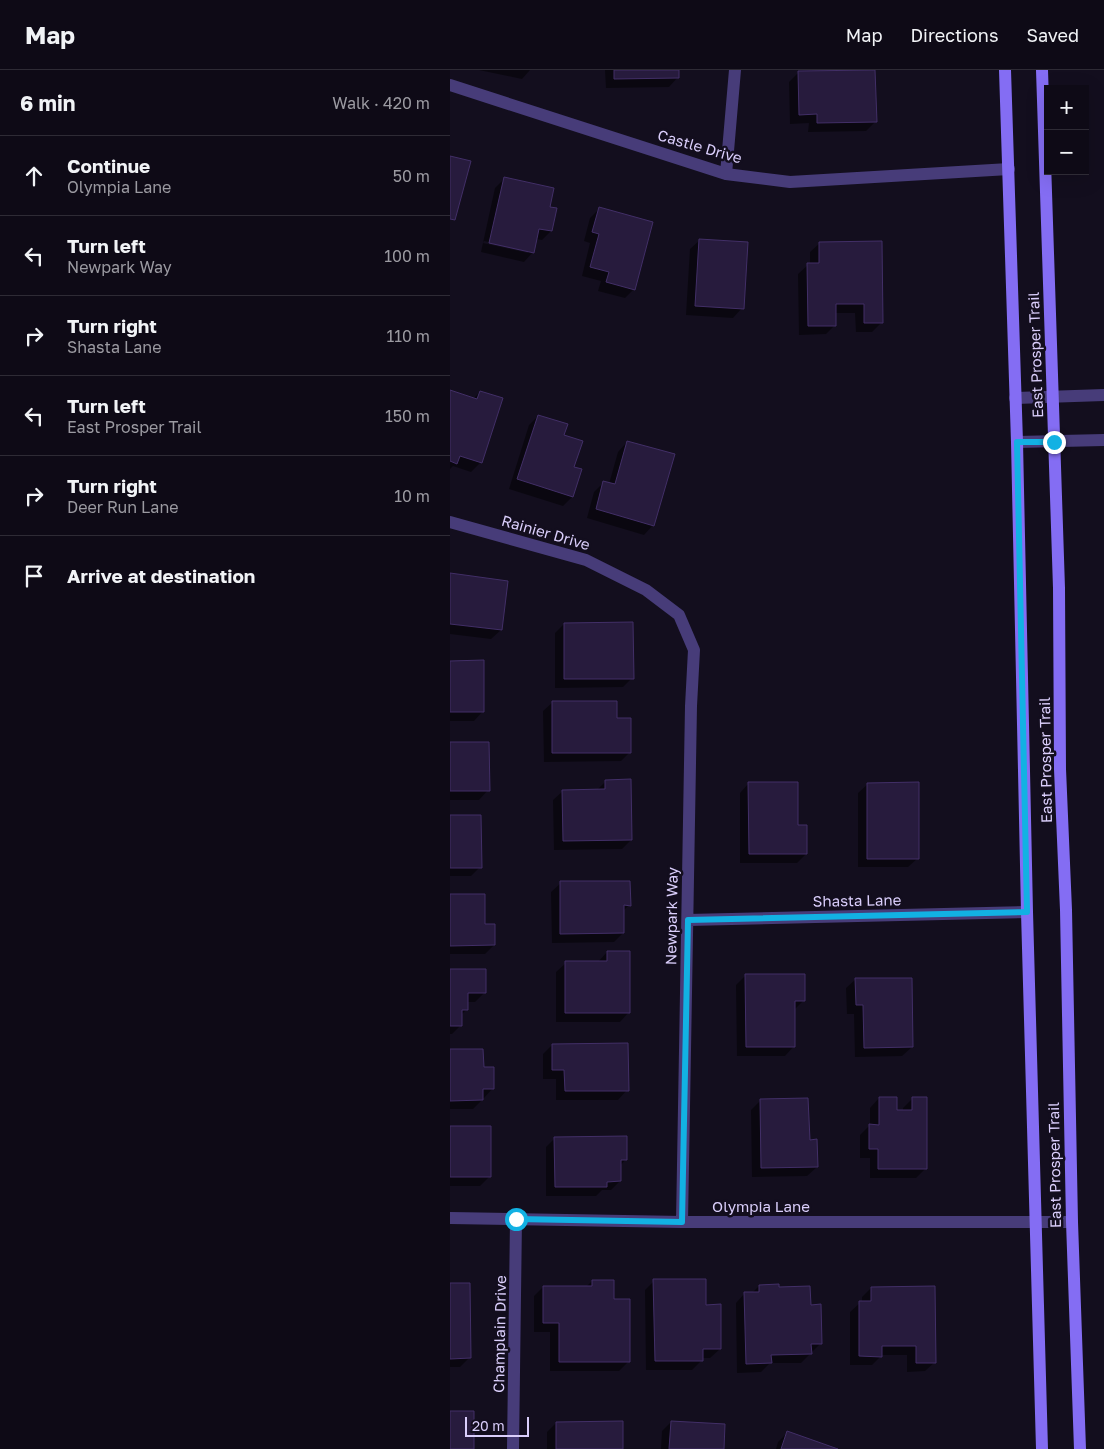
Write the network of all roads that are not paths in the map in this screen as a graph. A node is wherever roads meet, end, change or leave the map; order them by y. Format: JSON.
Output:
{"nodes":[{"id":1,"x":735,"y":70,"type":"edge"},
{"id":2,"x":1005,"y":70,"type":"edge"},
{"id":3,"x":1042,"y":70,"type":"edge"},
{"id":4,"x":450,"y":85,"type":"edge"},
{"id":5,"x":1009,"y":169,"type":"junction"},
{"id":6,"x":726,"y":174,"type":"junction"},
{"id":7,"x":1104,"y":396,"type":"edge"},
{"id":8,"x":1054,"y":397,"type":"junction"},
{"id":9,"x":1015,"y":398,"type":"junction"},
{"id":10,"x":1104,"y":440,"type":"edge"},
{"id":11,"x":1017,"y":442,"type":"junction"},
{"id":12,"x":1054,"y":442,"type":"junction"},
{"id":13,"x":450,"y":522,"type":"edge"},
{"id":14,"x":679,"y":615,"type":"joint"},
{"id":15,"x":1027,"y":912,"type":"junction"},
{"id":16,"x":688,"y":920,"type":"junction"},
{"id":17,"x":450,"y":1218,"type":"edge"},
{"id":18,"x":516,"y":1219,"type":"junction"},
{"id":19,"x":682,"y":1222,"type":"junction"},
{"id":20,"x":1072,"y":1222,"type":"junction"},
{"id":21,"x":1036,"y":1223,"type":"junction"},
{"id":22,"x":513,"y":1449,"type":"edge"},
{"id":23,"x":1042,"y":1449,"type":"edge"},
{"id":24,"x":1080,"y":1449,"type":"edge"}],
"edges":[{"from":1,"to":6,"type":"street"},
{"from":2,"to":5,"type":"main road","name":"East Prosper Trail"},
{"from":3,"to":8,"type":"main road","name":"East Prosper Trail"},
{"from":4,"to":6,"type":"street","name":"Castle Drive"},
{"from":5,"to":6,"type":"street","name":"Castle Drive"},
{"from":5,"to":9,"type":"main road","name":"East Prosper Trail"},
{"from":7,"to":8,"type":"street"},
{"from":8,"to":9,"type":"street"},
{"from":8,"to":12,"type":"main road","name":"East Prosper Trail"},
{"from":9,"to":11,"type":"main road","name":"East Prosper Trail"},
{"from":10,"to":12,"type":"street"},
{"from":11,"to":12,"type":"street"},
{"from":11,"to":15,"type":"main road","name":"East Prosper Trail"},
{"from":12,"to":20,"type":"main road","name":"East Prosper Trail"},
{"from":13,"to":14,"type":"street","name":"Rainier Drive"},
{"from":14,"to":16,"type":"street","name":"Newpark Way"},
{"from":15,"to":16,"type":"street","name":"Shasta Lane"},
{"from":15,"to":21,"type":"main road","name":"East Prosper Trail"},
{"from":16,"to":19,"type":"street","name":"Newpark Way"},
{"from":17,"to":18,"type":"street","name":"Olympia Lane"},
{"from":18,"to":19,"type":"street","name":"Olympia Lane"},
{"from":18,"to":22,"type":"street","name":"Champlain Drive"},
{"from":19,"to":21,"type":"street","name":"Olympia Lane"},
{"from":20,"to":21,"type":"street","name":"Olympia Lane"},
{"from":20,"to":24,"type":"main road","name":"East Prosper Trail"},
{"from":21,"to":23,"type":"main road","name":"East Prosper Trail"}]}
